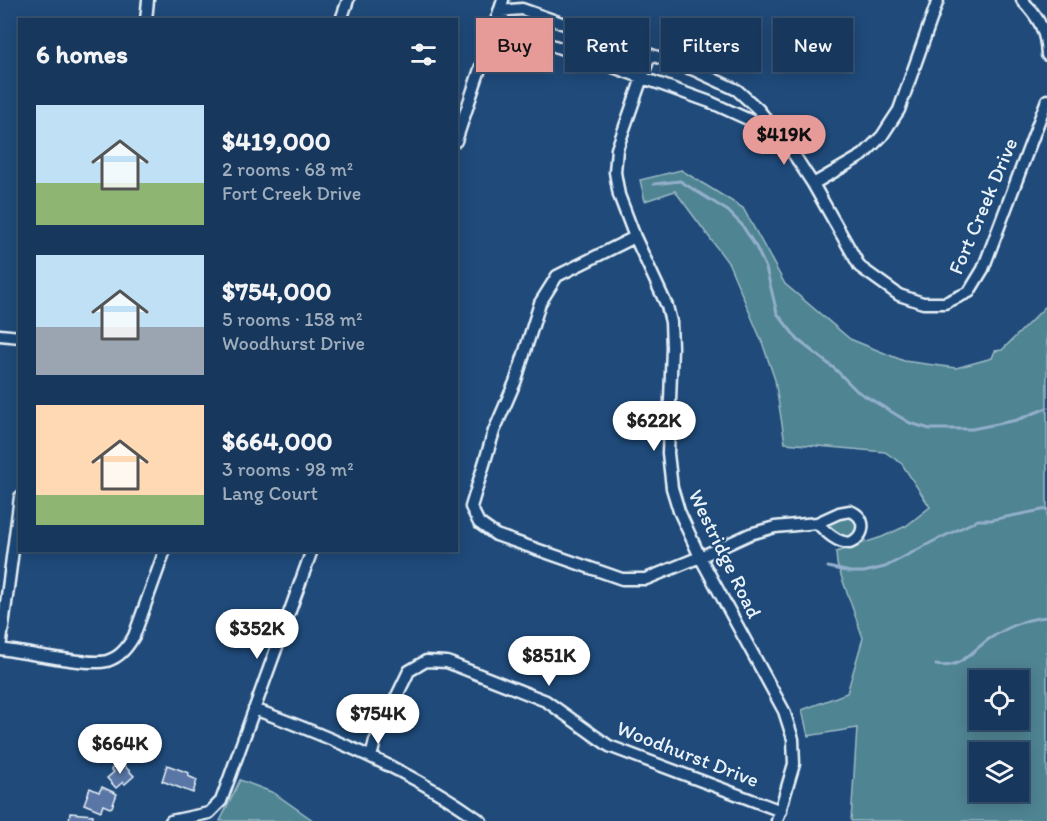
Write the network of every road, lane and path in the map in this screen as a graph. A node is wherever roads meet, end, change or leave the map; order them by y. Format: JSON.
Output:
{"nodes":[{"id":1,"x":148,"y":0,"type":"edge"},
{"id":2,"x":348,"y":0,"type":"edge"},
{"id":3,"x":503,"y":0,"type":"edge"},
{"id":4,"x":938,"y":0,"type":"edge"},
{"id":5,"x":1022,"y":0,"type":"edge"},
{"id":6,"x":499,"y":11,"type":"junction"},
{"id":7,"x":146,"y":18,"type":"edge"},
{"id":8,"x":342,"y":18,"type":"edge"},
{"id":9,"x":650,"y":55,"type":"junction"},
{"id":10,"x":1047,"y":56,"type":"edge"},
{"id":11,"x":642,"y":78,"type":"junction"},
{"id":12,"x":1047,"y":100,"type":"edge"},
{"id":13,"x":777,"y":133,"type":"junction"},
{"id":14,"x":458,"y":135,"type":"edge"},
{"id":15,"x":813,"y":183,"type":"junction"},
{"id":16,"x":635,"y":237,"type":"junction"},
{"id":17,"x":0,"y":334,"type":"edge"},
{"id":18,"x":18,"y":337,"type":"edge"},
{"id":19,"x":18,"y":512,"type":"edge"},
{"id":20,"x":818,"y":523,"type":"dead end"},
{"id":21,"x":164,"y":552,"type":"edge"},
{"id":22,"x":311,"y":552,"type":"edge"},
{"id":23,"x":700,"y":557,"type":"junction"},
{"id":24,"x":0,"y":649,"type":"edge"},
{"id":25,"x":254,"y":709,"type":"junction"},
{"id":26,"x":371,"y":757,"type":"junction"},
{"id":27,"x":779,"y":816,"type":"edge"},
{"id":28,"x":171,"y":821,"type":"edge"},
{"id":29,"x":481,"y":821,"type":"edge"}],
"edges":[{"from":1,"to":7,"type":"street"},
{"from":2,"to":8,"type":"street"},
{"from":3,"to":6,"type":"street"},
{"from":4,"to":15,"type":"street"},
{"from":5,"to":10,"type":"street"},
{"from":6,"to":9,"type":"street","name":"Fort Creek Drive"},
{"from":6,"to":11,"type":"street","name":"Fort Creek Drive"},
{"from":6,"to":14,"type":"street"},
{"from":9,"to":11,"type":"street","name":"Westridge Road"},
{"from":9,"to":13,"type":"street","name":"Fort Creek Drive"},
{"from":11,"to":13,"type":"street","name":"Fort Creek Drive"},
{"from":11,"to":16,"type":"street","name":"Westridge Road"},
{"from":12,"to":15,"type":"street","name":"Fort Creek Drive"},
{"from":13,"to":15,"type":"street","name":"Fort Creek Drive"},
{"from":16,"to":23,"type":"street","name":"Westridge Road"},
{"from":16,"to":23,"type":"street"},
{"from":17,"to":18,"type":"street"},
{"from":19,"to":24,"type":"street"},
{"from":20,"to":23,"type":"street"},
{"from":21,"to":24,"type":"street"},
{"from":22,"to":25,"type":"street"},
{"from":23,"to":27,"type":"street","name":"Westridge Road"},
{"from":25,"to":26,"type":"street"},
{"from":25,"to":28,"type":"street"},
{"from":26,"to":27,"type":"street","name":"Woodhurst Drive"},
{"from":26,"to":29,"type":"street"}]}
